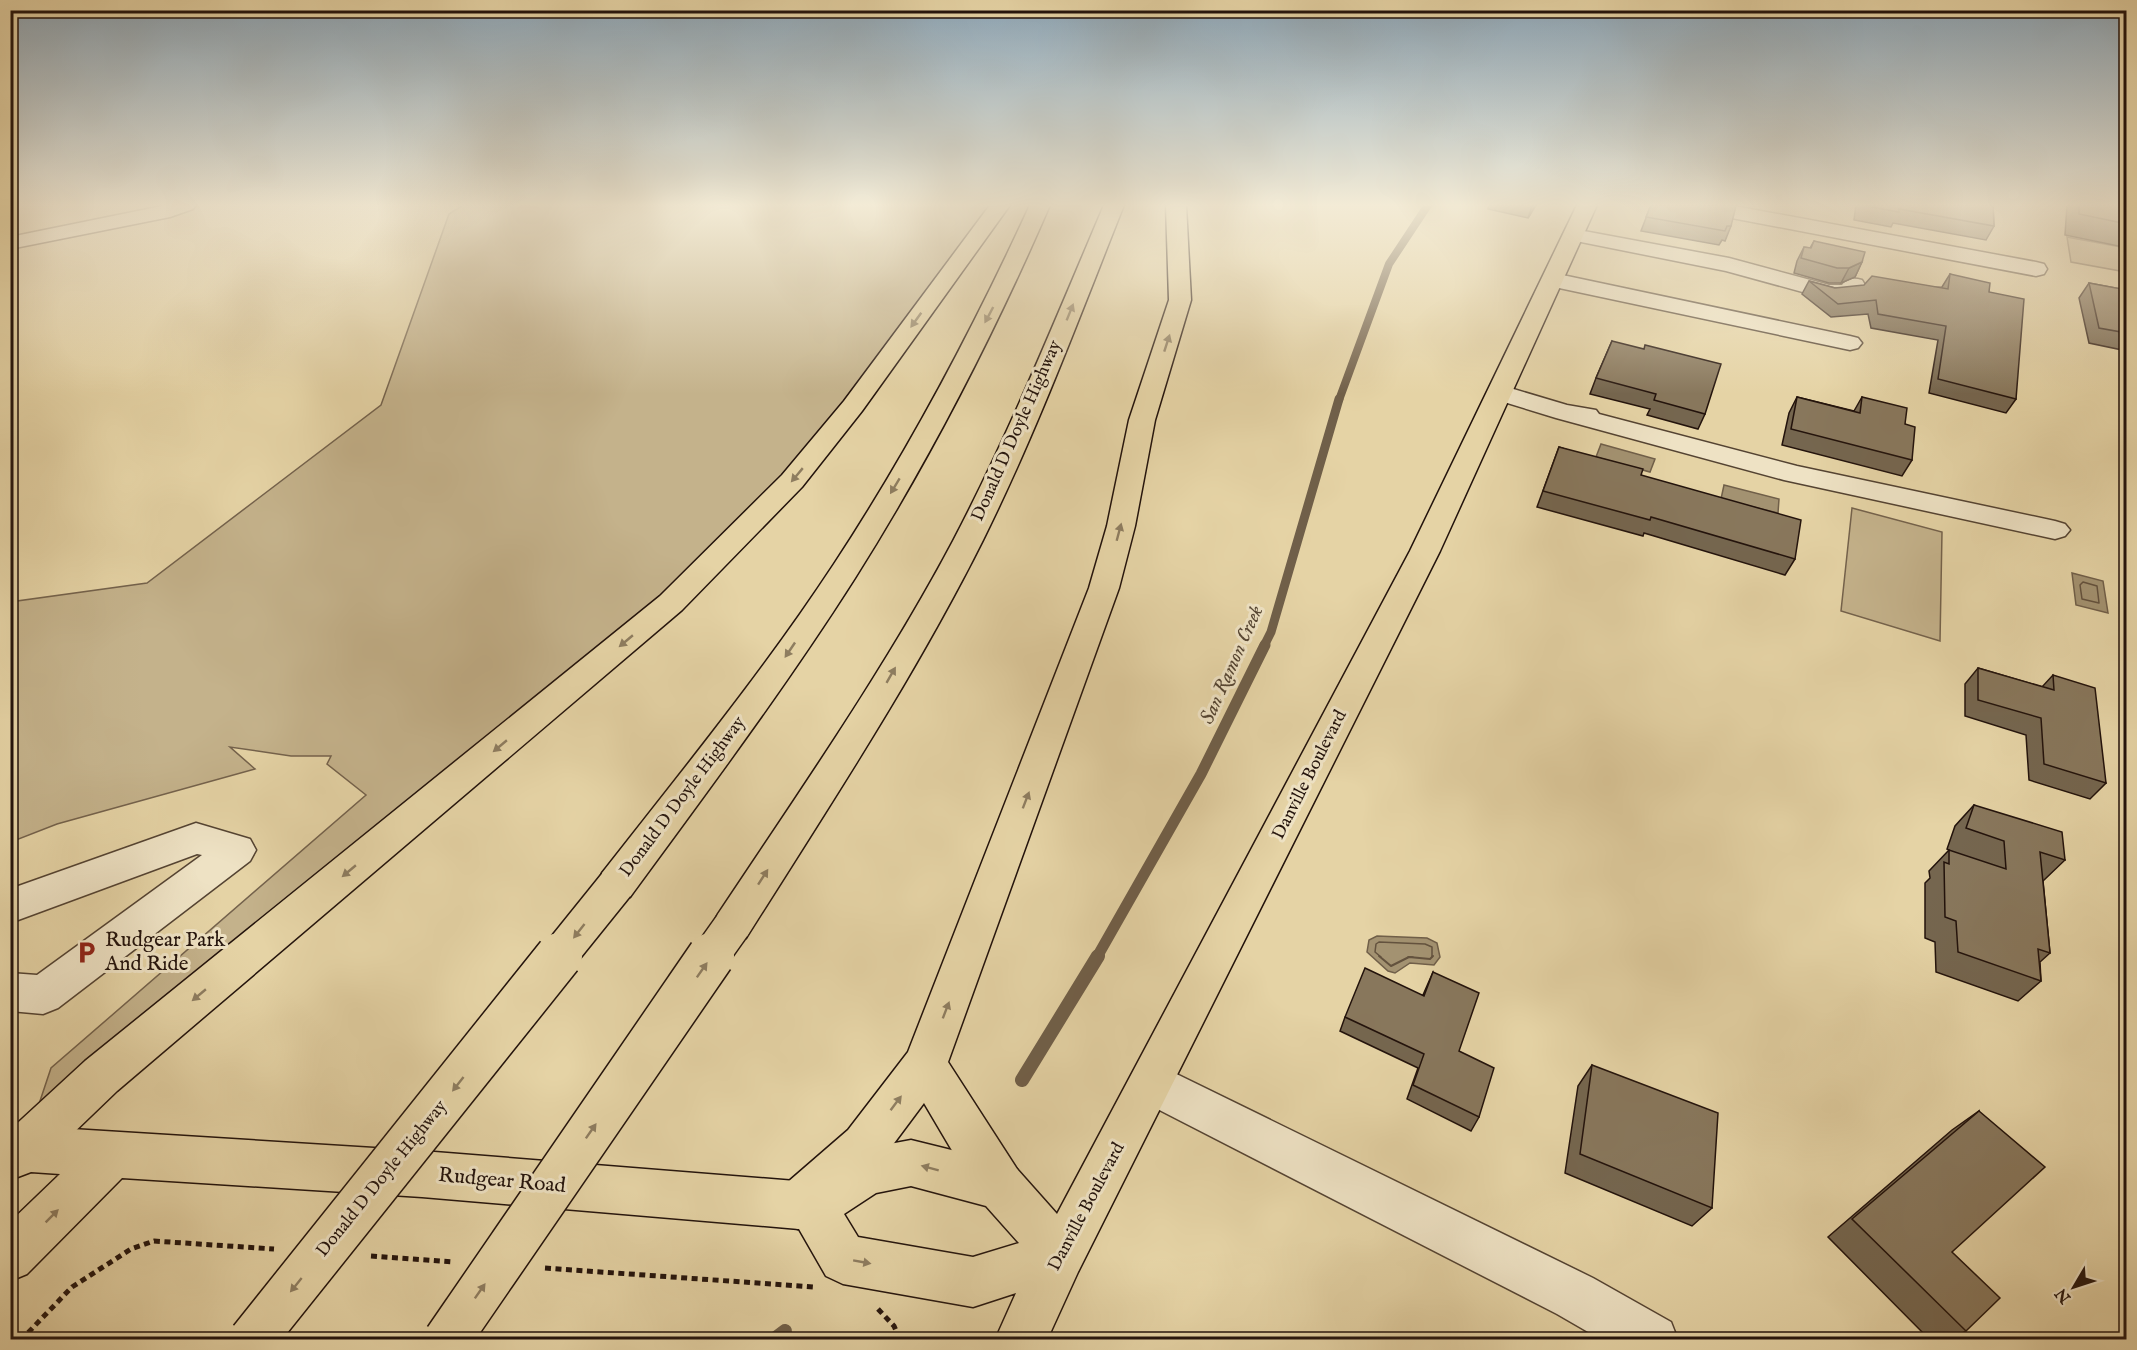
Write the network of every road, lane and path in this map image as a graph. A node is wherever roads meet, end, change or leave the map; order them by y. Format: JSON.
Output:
{"nodes":[{"id":1,"x":954,"y":268,"type":"edge"},
{"id":2,"x":1012,"y":268,"type":"edge"},
{"id":3,"x":1088,"y":268,"type":"edge"},
{"id":4,"x":1179,"y":268,"type":"edge"},
{"id":5,"x":1558,"y":268,"type":"edge"},
{"id":6,"x":1741,"y":268,"type":"edge"},
{"id":7,"x":2031,"y":268,"type":"edge"},
{"id":8,"x":2036,"y":269,"type":"dead end"},
{"id":9,"x":1553,"y":280,"type":"junction"},
{"id":10,"x":1854,"y":285,"type":"edge"},
{"id":11,"x":1850,"y":344,"type":"dead end"},
{"id":12,"x":1500,"y":393,"type":"junction"},
{"id":13,"x":1565,"y":413,"type":"junction"},
{"id":14,"x":1680,"y":430,"type":"dead end"},
{"id":15,"x":2055,"y":530,"type":"dead end"},
{"id":16,"x":10,"y":906,"type":"edge"},
{"id":17,"x":10,"y":992,"type":"edge"},
{"id":18,"x":925,"y":1065,"type":"junction"},
{"id":19,"x":1152,"y":1083,"type":"junction"},
{"id":20,"x":15,"y":1152,"type":"edge"},
{"id":21,"x":114,"y":1154,"type":"junction"},
{"id":22,"x":1000,"y":1186,"type":"junction"},
{"id":23,"x":806,"y":1205,"type":"junction"},
{"id":24,"x":1061,"y":1255,"type":"junction"},
{"id":25,"x":10,"y":1257,"type":"edge"},
{"id":26,"x":40,"y":1321,"type":"dead end"},
{"id":27,"x":21,"y":1340,"type":"edge"},
{"id":28,"x":252,"y":1340,"type":"edge"},
{"id":29,"x":447,"y":1340,"type":"edge"},
{"id":30,"x":1020,"y":1340,"type":"edge"},
{"id":31,"x":1653,"y":1340,"type":"edge"}],
"edges":[{"from":1,"to":20,"type":"main road","one_way":true},
{"from":2,"to":28,"type":"main road","name":"Donald D Doyle Highway","one_way":true,"bridge":true},
{"from":29,"to":3,"type":"main road","name":"Donald D Doyle Highway","one_way":true,"bridge":true},
{"from":18,"to":4,"type":"main road","one_way":true},
{"from":5,"to":9,"type":"main road","name":"Danville Boulevard"},
{"from":6,"to":10,"type":"street"},
{"from":7,"to":8,"type":"street"},
{"from":9,"to":11,"type":"street"},
{"from":9,"to":12,"type":"main road","name":"Danville Boulevard"},
{"from":12,"to":13,"type":"street"},
{"from":12,"to":19,"type":"main road","name":"Danville Boulevard"},
{"from":13,"to":14,"type":"street"},
{"from":13,"to":15,"type":"street"},
{"from":16,"to":17,"type":"street"},
{"from":18,"to":22,"type":"main road"},
{"from":23,"to":18,"type":"main road","one_way":true},
{"from":19,"to":24,"type":"main road","name":"Danville Boulevard"},
{"from":19,"to":31,"type":"street"},
{"from":20,"to":21,"type":"main road","name":"Rudgear Road"},
{"from":21,"to":23,"type":"main road","name":"Rudgear Road"},
{"from":25,"to":21,"type":"main road","one_way":true},
{"from":22,"to":23,"type":"main road","one_way":true},
{"from":22,"to":24,"type":"main road"},
{"from":23,"to":24,"type":"main road","one_way":true},
{"from":24,"to":30,"type":"main road","name":"Danville Boulevard"},
{"from":26,"to":27,"type":"path"}]}
